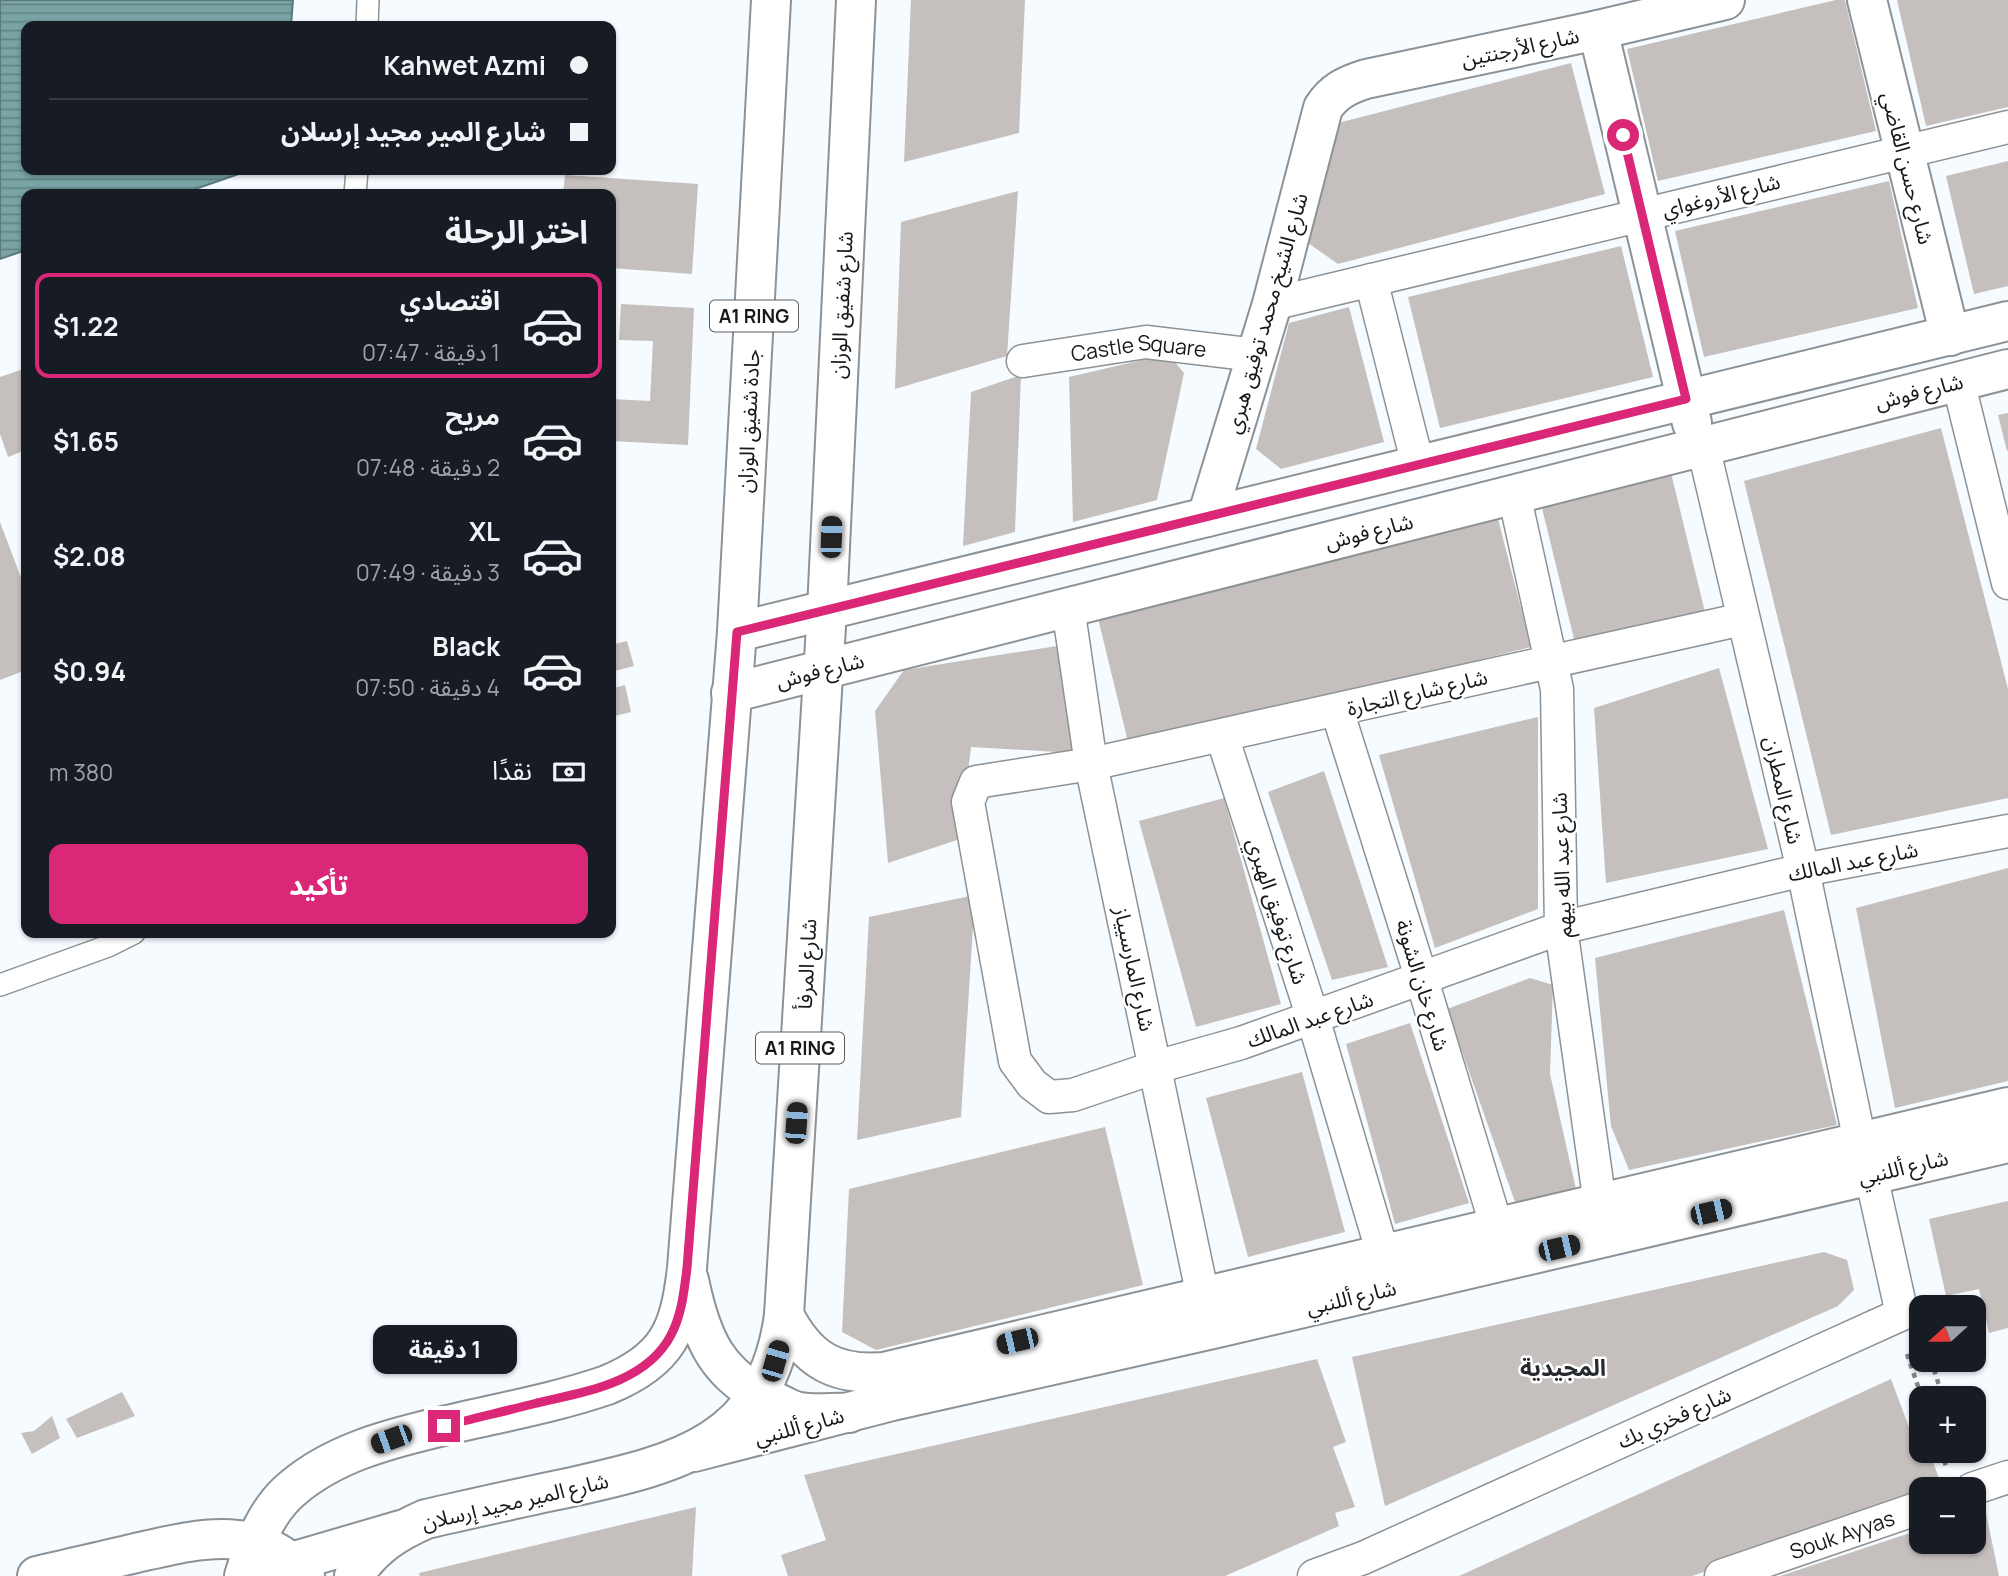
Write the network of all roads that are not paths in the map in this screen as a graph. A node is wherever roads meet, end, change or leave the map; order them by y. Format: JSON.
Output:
{"nodes":[{"id":1,"x":368,"y":0,"type":"edge"},
{"id":2,"x":771,"y":0,"type":"edge"},
{"id":3,"x":856,"y":0,"type":"edge"},
{"id":4,"x":1725,"y":0,"type":"edge"},
{"id":5,"x":1867,"y":0,"type":"edge"},
{"id":6,"x":367,"y":21,"type":"edge"},
{"id":7,"x":1598,"y":30,"type":"junction"},
{"id":8,"x":1323,"y":108,"type":"joint"},
{"id":9,"x":2008,"y":127,"type":"edge"},
{"id":10,"x":1904,"y":151,"type":"junction"},
{"id":11,"x":1642,"y":214,"type":"junction"},
{"id":12,"x":1371,"y":280,"type":"junction"},
{"id":13,"x":1272,"y":304,"type":"junction"},
{"id":14,"x":2008,"y":321,"type":"edge"},
{"id":15,"x":1950,"y":336,"type":"junction"},
{"id":16,"x":1256,"y":355,"type":"junction"},
{"id":17,"x":1023,"y":361,"type":"dead end"},
{"id":18,"x":2008,"y":369,"type":"edge"},
{"id":19,"x":1958,"y":381,"type":"junction"},
{"id":20,"x":1686,"y":399,"type":"junction"},
{"id":21,"x":1701,"y":447,"type":"junction"},
{"id":22,"x":1418,"y":466,"type":"junction"},
{"id":23,"x":1514,"y":495,"type":"junction"},
{"id":24,"x":1432,"y":515,"type":"junction"},
{"id":25,"x":1207,"y":517,"type":"junction"},
{"id":26,"x":2008,"y":583,"type":"edge"},
{"id":27,"x":1068,"y":607,"type":"junction"},
{"id":28,"x":827,"y":610,"type":"junction"},
{"id":29,"x":1743,"y":619,"type":"junction"},
{"id":30,"x":737,"y":632,"type":"junction"},
{"id":31,"x":1551,"y":662,"type":"junction"},
{"id":32,"x":824,"y":670,"type":"junction"},
{"id":33,"x":731,"y":693,"type":"junction"},
{"id":34,"x":1337,"y":710,"type":"junction"},
{"id":35,"x":1222,"y":736,"type":"junction"},
{"id":36,"x":1091,"y":764,"type":"junction"},
{"id":37,"x":2008,"y":831,"type":"edge"},
{"id":38,"x":1803,"y":870,"type":"junction"},
{"id":39,"x":1561,"y":928,"type":"junction"},
{"id":40,"x":124,"y":938,"type":"edge"},
{"id":41,"x":1422,"y":980,"type":"junction"},
{"id":42,"x":0,"y":985,"type":"edge"},
{"id":43,"x":1312,"y":1018,"type":"junction"},
{"id":44,"x":1156,"y":1067,"type":"junction"},
{"id":45,"x":2008,"y":1107,"type":"edge"},
{"id":46,"x":2008,"y":1143,"type":"edge"},
{"id":47,"x":1866,"y":1158,"type":"junction"},
{"id":48,"x":1602,"y":1220,"type":"junction"},
{"id":49,"x":1505,"y":1243,"type":"junction"},
{"id":50,"x":687,"y":1268,"type":"junction"},
{"id":51,"x":1391,"y":1270,"type":"junction"},
{"id":52,"x":1208,"y":1313,"type":"junction"},
{"id":53,"x":784,"y":1315,"type":"junction"},
{"id":54,"x":757,"y":1394,"type":"junction"},
{"id":55,"x":849,"y":1413,"type":"junction"},
{"id":56,"x":694,"y":1452,"type":"junction"},
{"id":57,"x":2008,"y":1477,"type":"edge"},
{"id":58,"x":1986,"y":1484,"type":"edge"},
{"id":59,"x":1909,"y":1511,"type":"edge"},
{"id":60,"x":401,"y":1530,"type":"junction"},
{"id":61,"x":248,"y":1565,"type":"edge"},
{"id":62,"x":1364,"y":1567,"type":"edge"},
{"id":63,"x":298,"y":1569,"type":"edge"},
{"id":64,"x":37,"y":1576,"type":"edge"},
{"id":65,"x":354,"y":1576,"type":"edge"},
{"id":66,"x":1314,"y":1576,"type":"edge"},
{"id":67,"x":1721,"y":1576,"type":"edge"}],
"edges":[{"from":1,"to":6,"type":"lane"},
{"from":2,"to":30,"type":"main road","name":"جادة شفيق الوزان","number":"A1 RING"},
{"from":3,"to":28,"type":"main road","name":"شارع شفيق الوزان","number":"A1 RING"},
{"from":4,"to":7,"type":"main road","name":"شارع الأرجنتين"},
{"from":5,"to":10,"type":"main road","name":"شارع حسن القاضي"},
{"from":7,"to":8,"type":"main road","name":"شارع الأرجنتين"},
{"from":7,"to":11,"type":"main road"},
{"from":8,"to":13,"type":"main road","name":"شارع الشيخ محمد توفيق هبري"},
{"from":9,"to":10,"type":"street","name":"شارع الأروغواي"},
{"from":10,"to":11,"type":"street","name":"شارع الأروغواي"},
{"from":10,"to":15,"type":"main road","name":"شارع حسن القاضي"},
{"from":11,"to":12,"type":"street","name":"شارع الأروغواي"},
{"from":11,"to":20,"type":"main road"},
{"from":12,"to":13,"type":"street","name":"شارع الأروغواي"},
{"from":12,"to":22,"type":"street"},
{"from":13,"to":16,"type":"main road","name":"شارع الشيخ محمد توفيق هبري"},
{"from":14,"to":15,"type":"main road"},
{"from":15,"to":20,"type":"main road"},
{"from":16,"to":17,"type":"street","name":"Castle Square"},
{"from":16,"to":25,"type":"main road","name":"شارع الشيخ محمد توفيق هبري"},
{"from":18,"to":19,"type":"main road","name":"شارع فوش"},
{"from":19,"to":21,"type":"main road","name":"شارع فوش"},
{"from":19,"to":26,"type":"street"},
{"from":20,"to":21,"type":"main road"},
{"from":20,"to":22,"type":"main road"},
{"from":21,"to":23,"type":"main road","name":"شارع فوش"},
{"from":21,"to":29,"type":"street","name":"شارع المطران"},
{"from":22,"to":24,"type":"main road"},
{"from":22,"to":25,"type":"main road"},
{"from":23,"to":24,"type":"main road","name":"شارع فوش"},
{"from":23,"to":31,"type":"street","name":"شارع عبد الله بيهم"},
{"from":24,"to":27,"type":"main road","name":"شارع فوش"},
{"from":25,"to":28,"type":"main road"},
{"from":27,"to":32,"type":"main road","name":"شارع فوش"},
{"from":27,"to":36,"type":"street","name":"شارع المارسيياز"},
{"from":28,"to":30,"type":"main road"},
{"from":28,"to":32,"type":"main road","name":"شارع المرفأ","number":"A1 RING"},
{"from":29,"to":31,"type":"street","name":"شارع شارع التجارة"},
{"from":29,"to":38,"type":"street","name":"شارع المطران"},
{"from":30,"to":33,"type":"main road","number":"A1 RING"},
{"from":31,"to":34,"type":"street","name":"شارع شارع التجارة"},
{"from":31,"to":39,"type":"street","name":"شارع عبد الله بيهم"},
{"from":32,"to":33,"type":"main road","name":"شارع فوش"},
{"from":32,"to":53,"type":"main road","name":"شارع المرفأ","number":"A1 RING"},
{"from":33,"to":50,"type":"main road","number":"A1 RING"},
{"from":34,"to":35,"type":"street","name":"شارع شارع التجارة"},
{"from":34,"to":41,"type":"street","name":"شارع خان الشونة"},
{"from":35,"to":36,"type":"street","name":"شارع شارع التجارة"},
{"from":35,"to":43,"type":"street","name":"شارع توفيق الهبري"},
{"from":36,"to":44,"type":"street","name":"شارع المارسيياز"},
{"from":36,"to":44,"type":"street","name":"شارع عبد المالك"},
{"from":37,"to":38,"type":"street","name":"شارع عبد المالك"},
{"from":38,"to":39,"type":"street","name":"شارع عبد المالك"},
{"from":38,"to":47,"type":"street","name":"شارع المطران"},
{"from":39,"to":41,"type":"street","name":"شارع عبد المالك"},
{"from":39,"to":48,"type":"street","name":"شارع عبد الله بيهم"},
{"from":40,"to":42,"type":"lane"},
{"from":41,"to":43,"type":"street","name":"شارع عبد المالك"},
{"from":41,"to":49,"type":"street","name":"شارع خان الشونة"},
{"from":43,"to":44,"type":"street","name":"شارع عبد المالك"},
{"from":43,"to":51,"type":"street","name":"شارع توفيق الهبري"},
{"from":44,"to":52,"type":"street","name":"شارع المارسيياز"},
{"from":45,"to":47,"type":"main road","name":"شارع أللنبي"},
{"from":46,"to":47,"type":"main road","name":"شارع أللنبي"},
{"from":47,"to":48,"type":"main road","name":"شارع أللنبي"},
{"from":47,"to":62,"type":"street","name":"شارع فخري بك"},
{"from":48,"to":49,"type":"main road","name":"شارع أللنبي"},
{"from":49,"to":51,"type":"main road","name":"شارع أللنبي"},
{"from":50,"to":54,"type":"main road"},
{"from":50,"to":61,"type":"main road","number":"A1 RING"},
{"from":51,"to":52,"type":"main road","name":"شارع أللنبي"},
{"from":52,"to":53,"type":"main road","name":"شارع أللنبي"},
{"from":52,"to":55,"type":"main road","name":"شارع أللنبي"},
{"from":53,"to":54,"type":"main road","name":"شارع المرفأ","number":"A1 RING"},
{"from":54,"to":55,"type":"main road"},
{"from":54,"to":56,"type":"main road","name":"شارع المرفأ","number":"A1 RING"},
{"from":55,"to":56,"type":"main road","name":"شارع أللنبي"},
{"from":56,"to":60,"type":"main road","name":"شارع المير مجيد إرسلان","number":"A1 RING"},
{"from":57,"to":58,"type":"street"},
{"from":59,"to":67,"type":"street","name":"Souk Ayyas"},
{"from":60,"to":63,"type":"main road"},
{"from":60,"to":65,"type":"main road","name":"شارع المير مجيد إرسلان","number":"A1 RING"},
{"from":61,"to":63,"type":"main road"},
{"from":61,"to":64,"type":"main road"},
{"from":62,"to":66,"type":"street","name":"شارع فخري بك"}]}
